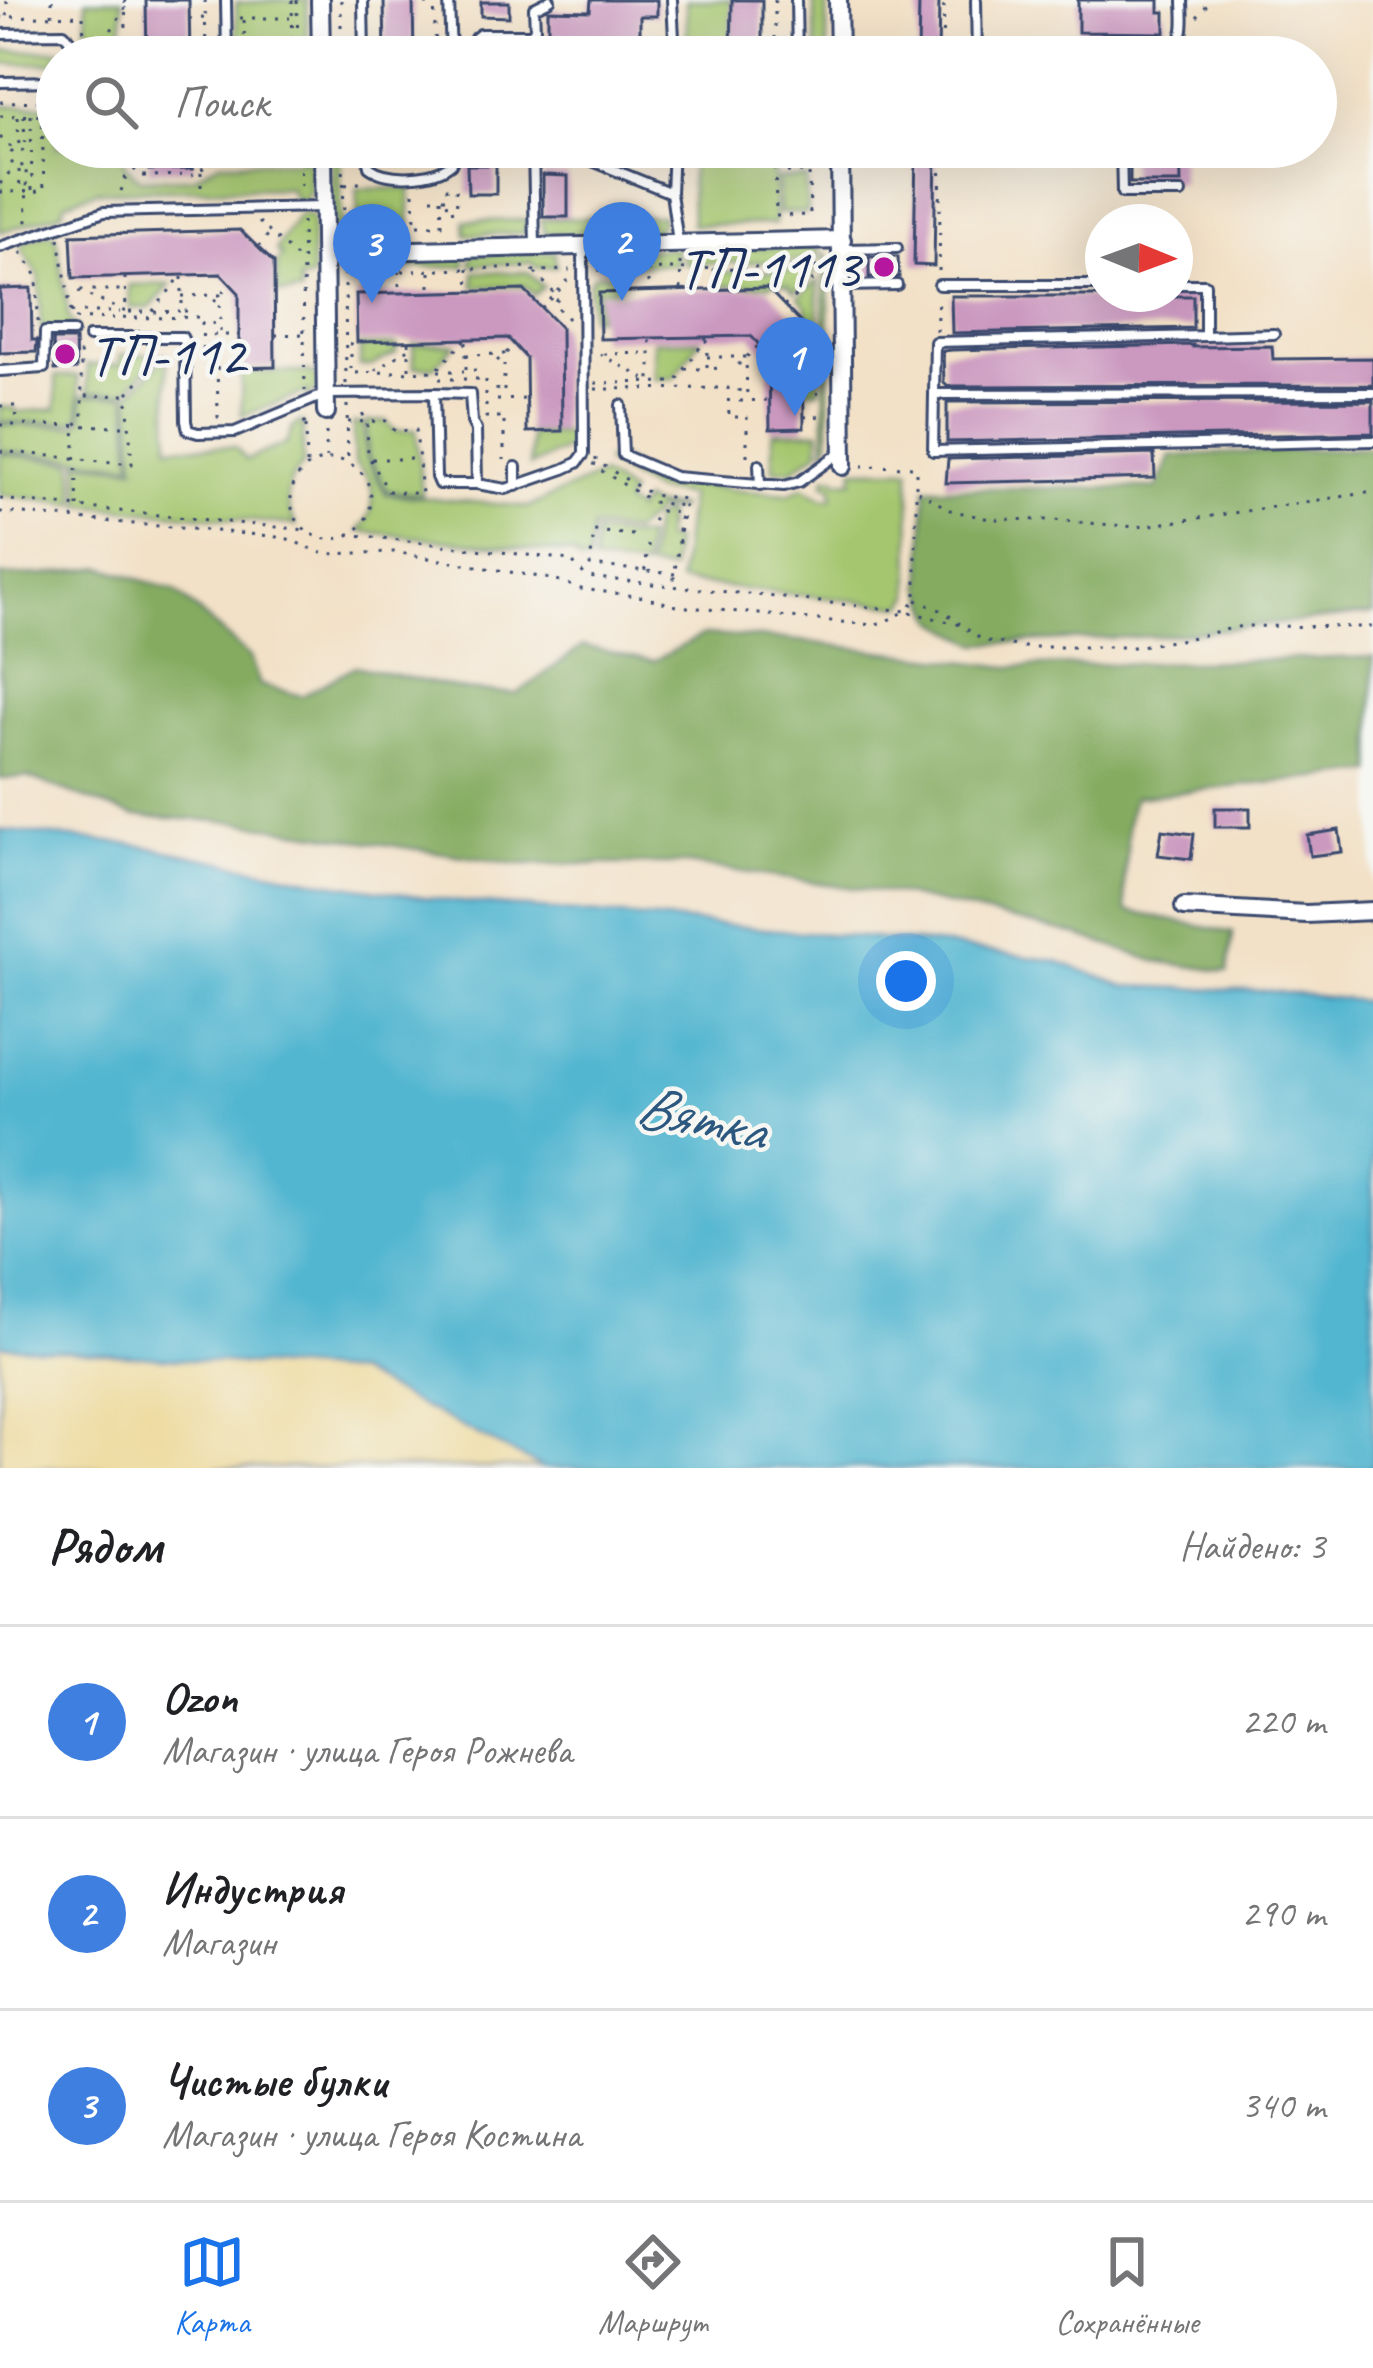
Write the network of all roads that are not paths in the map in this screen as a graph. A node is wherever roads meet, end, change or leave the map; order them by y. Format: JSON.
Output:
{"nodes":[{"id":1,"x":226,"y":0,"type":"edge"},
{"id":2,"x":320,"y":0,"type":"edge"},
{"id":3,"x":363,"y":0,"type":"edge"},
{"id":4,"x":449,"y":0,"type":"edge"},
{"id":5,"x":550,"y":0,"type":"edge"},
{"id":6,"x":672,"y":0,"type":"edge"},
{"id":7,"x":796,"y":0,"type":"edge"},
{"id":8,"x":838,"y":0,"type":"edge"},
{"id":9,"x":976,"y":0,"type":"edge"},
{"id":10,"x":1183,"y":0,"type":"edge"},
{"id":11,"x":0,"y":34,"type":"edge"},
{"id":12,"x":66,"y":36,"type":"edge"},
{"id":13,"x":227,"y":36,"type":"edge"},
{"id":14,"x":321,"y":36,"type":"edge"},
{"id":15,"x":364,"y":36,"type":"edge"},
{"id":16,"x":450,"y":36,"type":"edge"},
{"id":17,"x":478,"y":36,"type":"edge"},
{"id":18,"x":674,"y":36,"type":"edge"},
{"id":19,"x":797,"y":36,"type":"edge"},
{"id":20,"x":838,"y":36,"type":"edge"},
{"id":21,"x":976,"y":36,"type":"edge"},
{"id":22,"x":1182,"y":36,"type":"edge"},
{"id":23,"x":36,"y":81,"type":"edge"},
{"id":24,"x":0,"y":82,"type":"edge"},
{"id":25,"x":324,"y":168,"type":"edge"},
{"id":26,"x":372,"y":168,"type":"edge"},
{"id":27,"x":445,"y":168,"type":"edge"},
{"id":28,"x":533,"y":168,"type":"edge"},
{"id":29,"x":608,"y":168,"type":"edge"},
{"id":30,"x":672,"y":168,"type":"edge"},
{"id":31,"x":840,"y":168,"type":"edge"},
{"id":32,"x":1121,"y":168,"type":"edge"},
{"id":33,"x":1181,"y":193,"type":"dead end"},
{"id":34,"x":671,"y":194,"type":"junction"},
{"id":35,"x":325,"y":207,"type":"junction"},
{"id":36,"x":679,"y":244,"type":"junction"},
{"id":37,"x":842,"y":244,"type":"junction"},
{"id":38,"x":583,"y":246,"type":"junction"},
{"id":39,"x":0,"y":247,"type":"edge"},
{"id":40,"x":535,"y":247,"type":"junction"},
{"id":41,"x":897,"y":248,"type":"dead end"},
{"id":42,"x":326,"y":252,"type":"junction"},
{"id":43,"x":1193,"y":284,"type":"edge"},
{"id":44,"x":897,"y":285,"type":"dead end"},
{"id":45,"x":939,"y":285,"type":"road end"},
{"id":46,"x":1085,"y":285,"type":"edge"},
{"id":47,"x":842,"y":286,"type":"junction"},
{"id":48,"x":76,"y":328,"type":"road end"},
{"id":49,"x":1274,"y":334,"type":"dead end"},
{"id":50,"x":1205,"y":336,"type":"junction"},
{"id":51,"x":84,"y":340,"type":"road end"},
{"id":52,"x":0,"y":370,"type":"edge"},
{"id":53,"x":434,"y":393,"type":"junction"},
{"id":54,"x":1373,"y":393,"type":"edge"},
{"id":55,"x":934,"y":394,"type":"junction"},
{"id":56,"x":326,"y":403,"type":"junction"},
{"id":57,"x":621,"y":405,"type":"dead end"},
{"id":58,"x":1373,"y":441,"type":"edge"},
{"id":59,"x":843,"y":458,"type":"joint"},
{"id":60,"x":516,"y":469,"type":"road end"},
{"id":61,"x":759,"y":469,"type":"road end"},
{"id":62,"x":477,"y":484,"type":"junction"},
{"id":63,"x":760,"y":485,"type":"junction"},
{"id":64,"x":516,"y":486,"type":"junction"},
{"id":65,"x":1184,"y":907,"type":"dead end"},
{"id":66,"x":1373,"y":911,"type":"edge"}],
"edges":[{"from":1,"to":13,"type":"lane"},
{"from":2,"to":14,"type":"street"},
{"from":3,"to":15,"type":"lane"},
{"from":4,"to":16,"type":"lane"},
{"from":5,"to":17,"type":"lane"},
{"from":6,"to":18,"type":"lane"},
{"from":7,"to":19,"type":"lane"},
{"from":8,"to":20,"type":"street"},
{"from":9,"to":21,"type":"lane"},
{"from":10,"to":22,"type":"lane"},
{"from":11,"to":12,"type":"lane"},
{"from":23,"to":24,"type":"lane"},
{"from":25,"to":35,"type":"street"},
{"from":26,"to":27,"type":"lane"},
{"from":28,"to":40,"type":"lane"},
{"from":29,"to":34,"type":"lane"},
{"from":30,"to":34,"type":"lane"},
{"from":31,"to":37,"type":"street"},
{"from":32,"to":33,"type":"lane"},
{"from":34,"to":36,"type":"lane"},
{"from":35,"to":39,"type":"lane"},
{"from":35,"to":42,"type":"street"},
{"from":36,"to":37,"type":"street"},
{"from":36,"to":38,"type":"street"},
{"from":37,"to":41,"type":"lane"},
{"from":37,"to":47,"type":"street"},
{"from":38,"to":40,"type":"street"},
{"from":38,"to":64,"type":"lane"},
{"from":40,"to":42,"type":"street"},
{"from":42,"to":56,"type":"street"},
{"from":43,"to":50,"type":"lane"},
{"from":44,"to":47,"type":"lane"},
{"from":45,"to":46,"type":"lane"},
{"from":47,"to":59,"type":"street"},
{"from":48,"to":52,"type":"lane"},
{"from":49,"to":50,"type":"lane"},
{"from":50,"to":55,"type":"lane"},
{"from":51,"to":56,"type":"lane"},
{"from":53,"to":56,"type":"lane"},
{"from":53,"to":62,"type":"lane"},
{"from":53,"to":62,"type":"lane"},
{"from":54,"to":55,"type":"lane"},
{"from":55,"to":58,"type":"lane"},
{"from":57,"to":63,"type":"lane"},
{"from":59,"to":63,"type":"lane"},
{"from":60,"to":64,"type":"lane"},
{"from":61,"to":63,"type":"lane"},
{"from":62,"to":64,"type":"lane"},
{"from":65,"to":66,"type":"street"}]}
